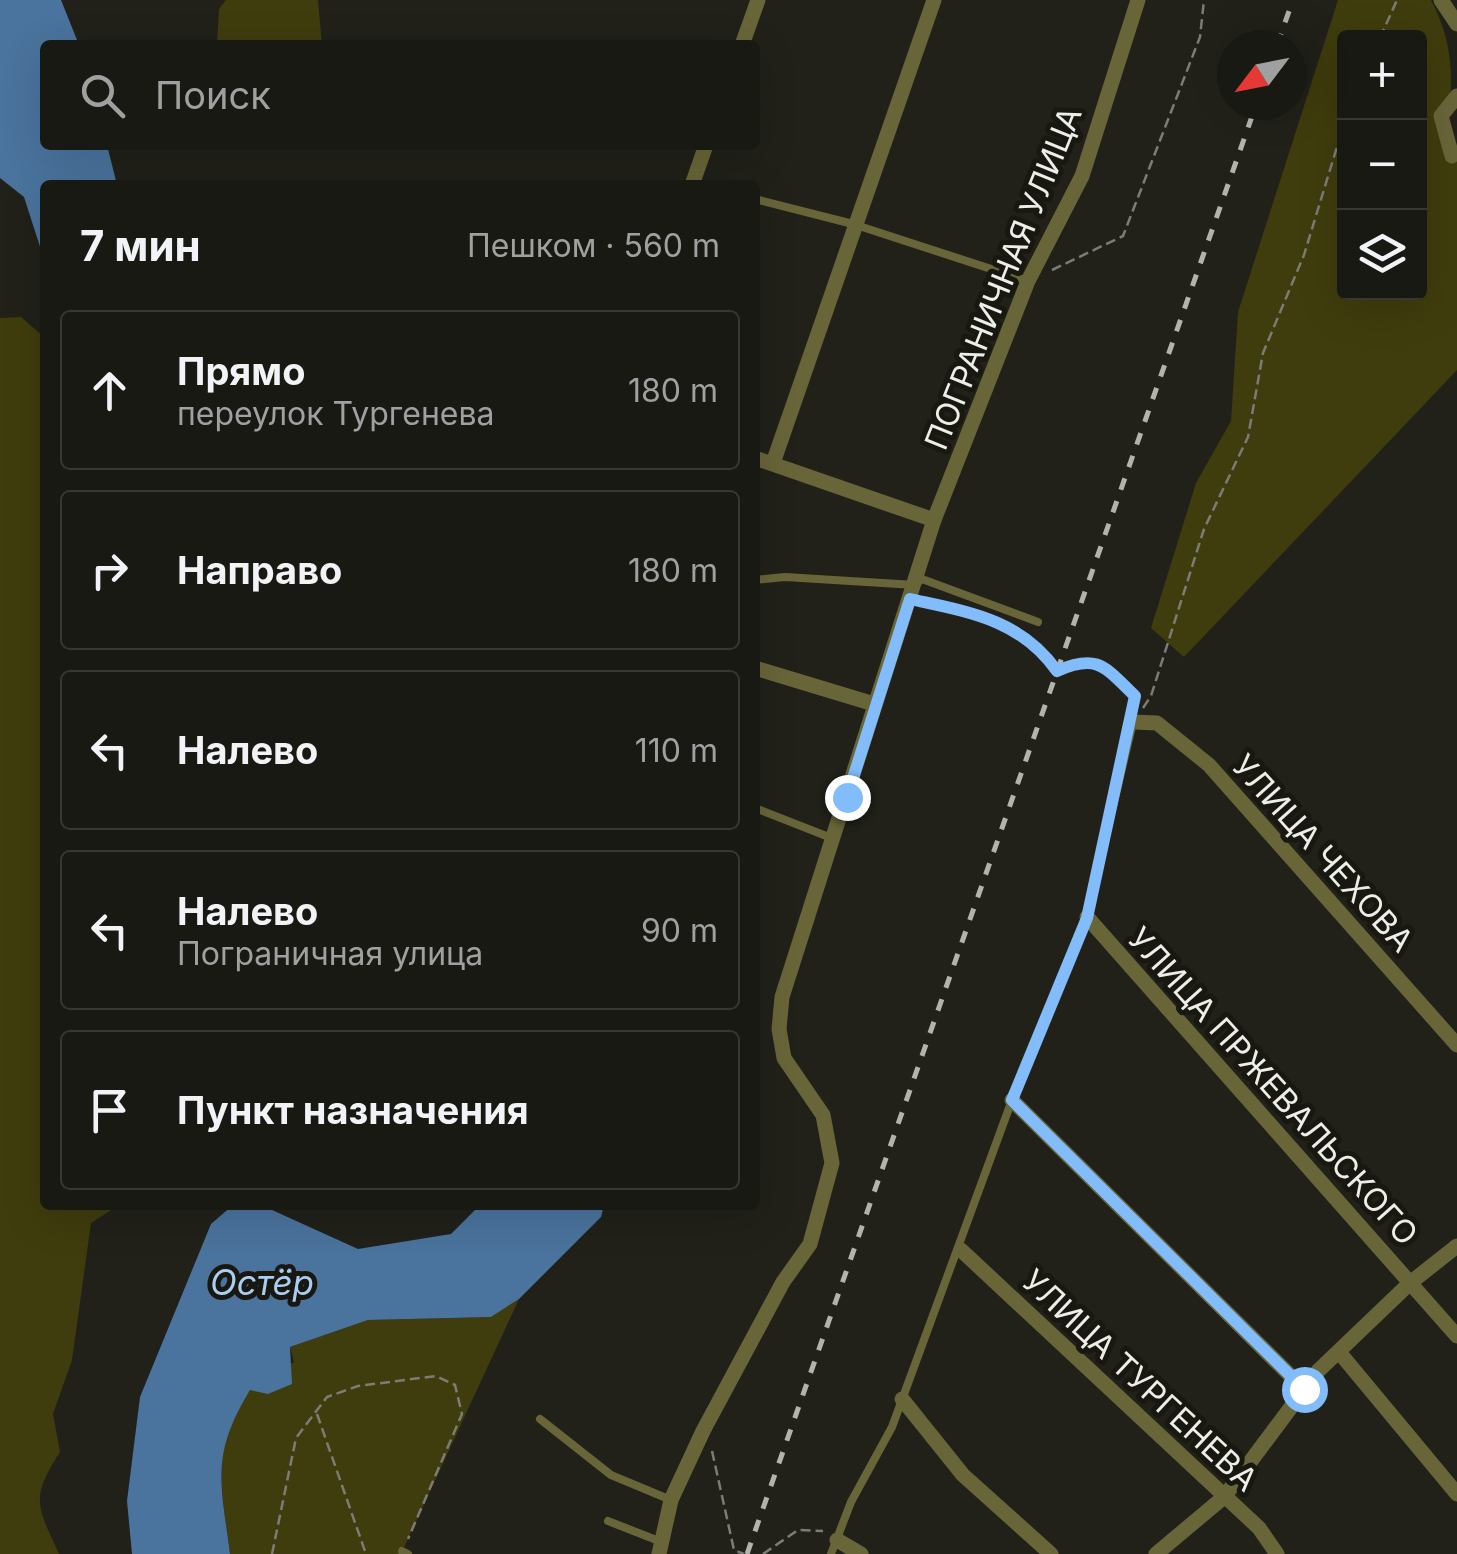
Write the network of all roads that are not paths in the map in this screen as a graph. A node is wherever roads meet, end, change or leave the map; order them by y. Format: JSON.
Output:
{"nodes":[{"id":1,"x":758,"y":0,"type":"edge"},
{"id":2,"x":934,"y":0,"type":"edge"},
{"id":3,"x":1138,"y":0,"type":"edge"},
{"id":4,"x":1441,"y":0,"type":"edge"},
{"id":5,"x":1457,"y":24,"type":"edge"},
{"id":6,"x":744,"y":40,"type":"edge"},
{"id":7,"x":1457,"y":96,"type":"edge"},
{"id":8,"x":705,"y":150,"type":"edge"},
{"id":9,"x":1454,"y":154,"type":"edge"},
{"id":10,"x":697,"y":180,"type":"edge"},
{"id":11,"x":760,"y":200,"type":"edge"},
{"id":12,"x":854,"y":224,"type":"junction"},
{"id":13,"x":1028,"y":280,"type":"junction"},
{"id":14,"x":760,"y":459,"type":"edge"},
{"id":15,"x":773,"y":463,"type":"junction"},
{"id":16,"x":934,"y":520,"type":"junction"},
{"id":17,"x":760,"y":580,"type":"edge"},
{"id":18,"x":912,"y":592,"type":"junction"},
{"id":19,"x":1038,"y":622,"type":"dead end"},
{"id":20,"x":760,"y":670,"type":"edge"},
{"id":21,"x":874,"y":704,"type":"junction"},
{"id":22,"x":1133,"y":722,"type":"joint"},
{"id":23,"x":760,"y":810,"type":"edge"},
{"id":24,"x":834,"y":839,"type":"junction"},
{"id":25,"x":1087,"y":918,"type":"junction"},
{"id":26,"x":1457,"y":1045,"type":"edge"},
{"id":27,"x":1012,"y":1100,"type":"junction"},
{"id":28,"x":1457,"y":1246,"type":"edge"},
{"id":29,"x":961,"y":1250,"type":"junction"},
{"id":30,"x":1410,"y":1283,"type":"junction"},
{"id":31,"x":1457,"y":1336,"type":"edge"},
{"id":32,"x":1340,"y":1352,"type":"junction"},
{"id":33,"x":1304,"y":1389,"type":"junction"},
{"id":34,"x":902,"y":1399,"type":"junction"},
{"id":35,"x":540,"y":1420,"type":"dead end"},
{"id":36,"x":1457,"y":1494,"type":"edge"},
{"id":37,"x":1224,"y":1497,"type":"junction"},
{"id":38,"x":672,"y":1500,"type":"junction"},
{"id":39,"x":608,"y":1521,"type":"dead end"},
{"id":40,"x":834,"y":1547,"type":"edge"},
{"id":41,"x":659,"y":1548,"type":"edge"},
{"id":42,"x":860,"y":1554,"type":"edge"},
{"id":43,"x":1051,"y":1554,"type":"edge"},
{"id":44,"x":1156,"y":1554,"type":"edge"},
{"id":45,"x":1276,"y":1554,"type":"edge"}],
"edges":[{"from":1,"to":6,"type":"street"},
{"from":2,"to":12,"type":"street"},
{"from":3,"to":13,"type":"street","name":"ПОГРАНИЧНАЯ УЛИЦА"},
{"from":4,"to":5,"type":"street"},
{"from":7,"to":9,"type":"street"},
{"from":8,"to":10,"type":"street"},
{"from":11,"to":12,"type":"lane"},
{"from":12,"to":13,"type":"lane"},
{"from":12,"to":15,"type":"street"},
{"from":13,"to":16,"type":"street","name":"ПОГРАНИЧНАЯ УЛИЦА"},
{"from":14,"to":15,"type":"street"},
{"from":15,"to":16,"type":"street"},
{"from":16,"to":18,"type":"street","name":"ПОГРАНИЧНАЯ УЛИЦА"},
{"from":17,"to":18,"type":"lane"},
{"from":18,"to":19,"type":"lane"},
{"from":18,"to":21,"type":"street","name":"ПОГРАНИЧНАЯ УЛИЦА"},
{"from":20,"to":21,"type":"street"},
{"from":21,"to":24,"type":"street","name":"ПОГРАНИЧНАЯ УЛИЦА"},
{"from":22,"to":25,"type":"lane"},
{"from":22,"to":26,"type":"street","name":"УЛИЦА ЧЕХОВА"},
{"from":23,"to":24,"type":"lane"},
{"from":24,"to":38,"type":"street","name":"ПОГРАНИЧНАЯ УЛИЦА"},
{"from":25,"to":27,"type":"lane"},
{"from":25,"to":30,"type":"street","name":"УЛИЦА ПРЖЕВАЛЬСКОГО"},
{"from":27,"to":29,"type":"lane"},
{"from":27,"to":33,"type":"street"},
{"from":28,"to":30,"type":"street"},
{"from":29,"to":34,"type":"lane"},
{"from":29,"to":37,"type":"street","name":"УЛИЦА ТУРГЕНЕВА"},
{"from":30,"to":31,"type":"street","name":"УЛИЦА ПРЖЕВАЛЬСКОГО"},
{"from":30,"to":32,"type":"street"},
{"from":32,"to":33,"type":"street"},
{"from":32,"to":36,"type":"street"},
{"from":33,"to":37,"type":"street"},
{"from":34,"to":40,"type":"lane"},
{"from":34,"to":43,"type":"street"},
{"from":35,"to":38,"type":"lane"},
{"from":37,"to":44,"type":"street"},
{"from":37,"to":45,"type":"street","name":"УЛИЦА ТУРГЕНЕВА"},
{"from":38,"to":41,"type":"street","name":"ПОГРАНИЧНАЯ УЛИЦА"},
{"from":39,"to":41,"type":"lane"},
{"from":40,"to":42,"type":"street"}]}
